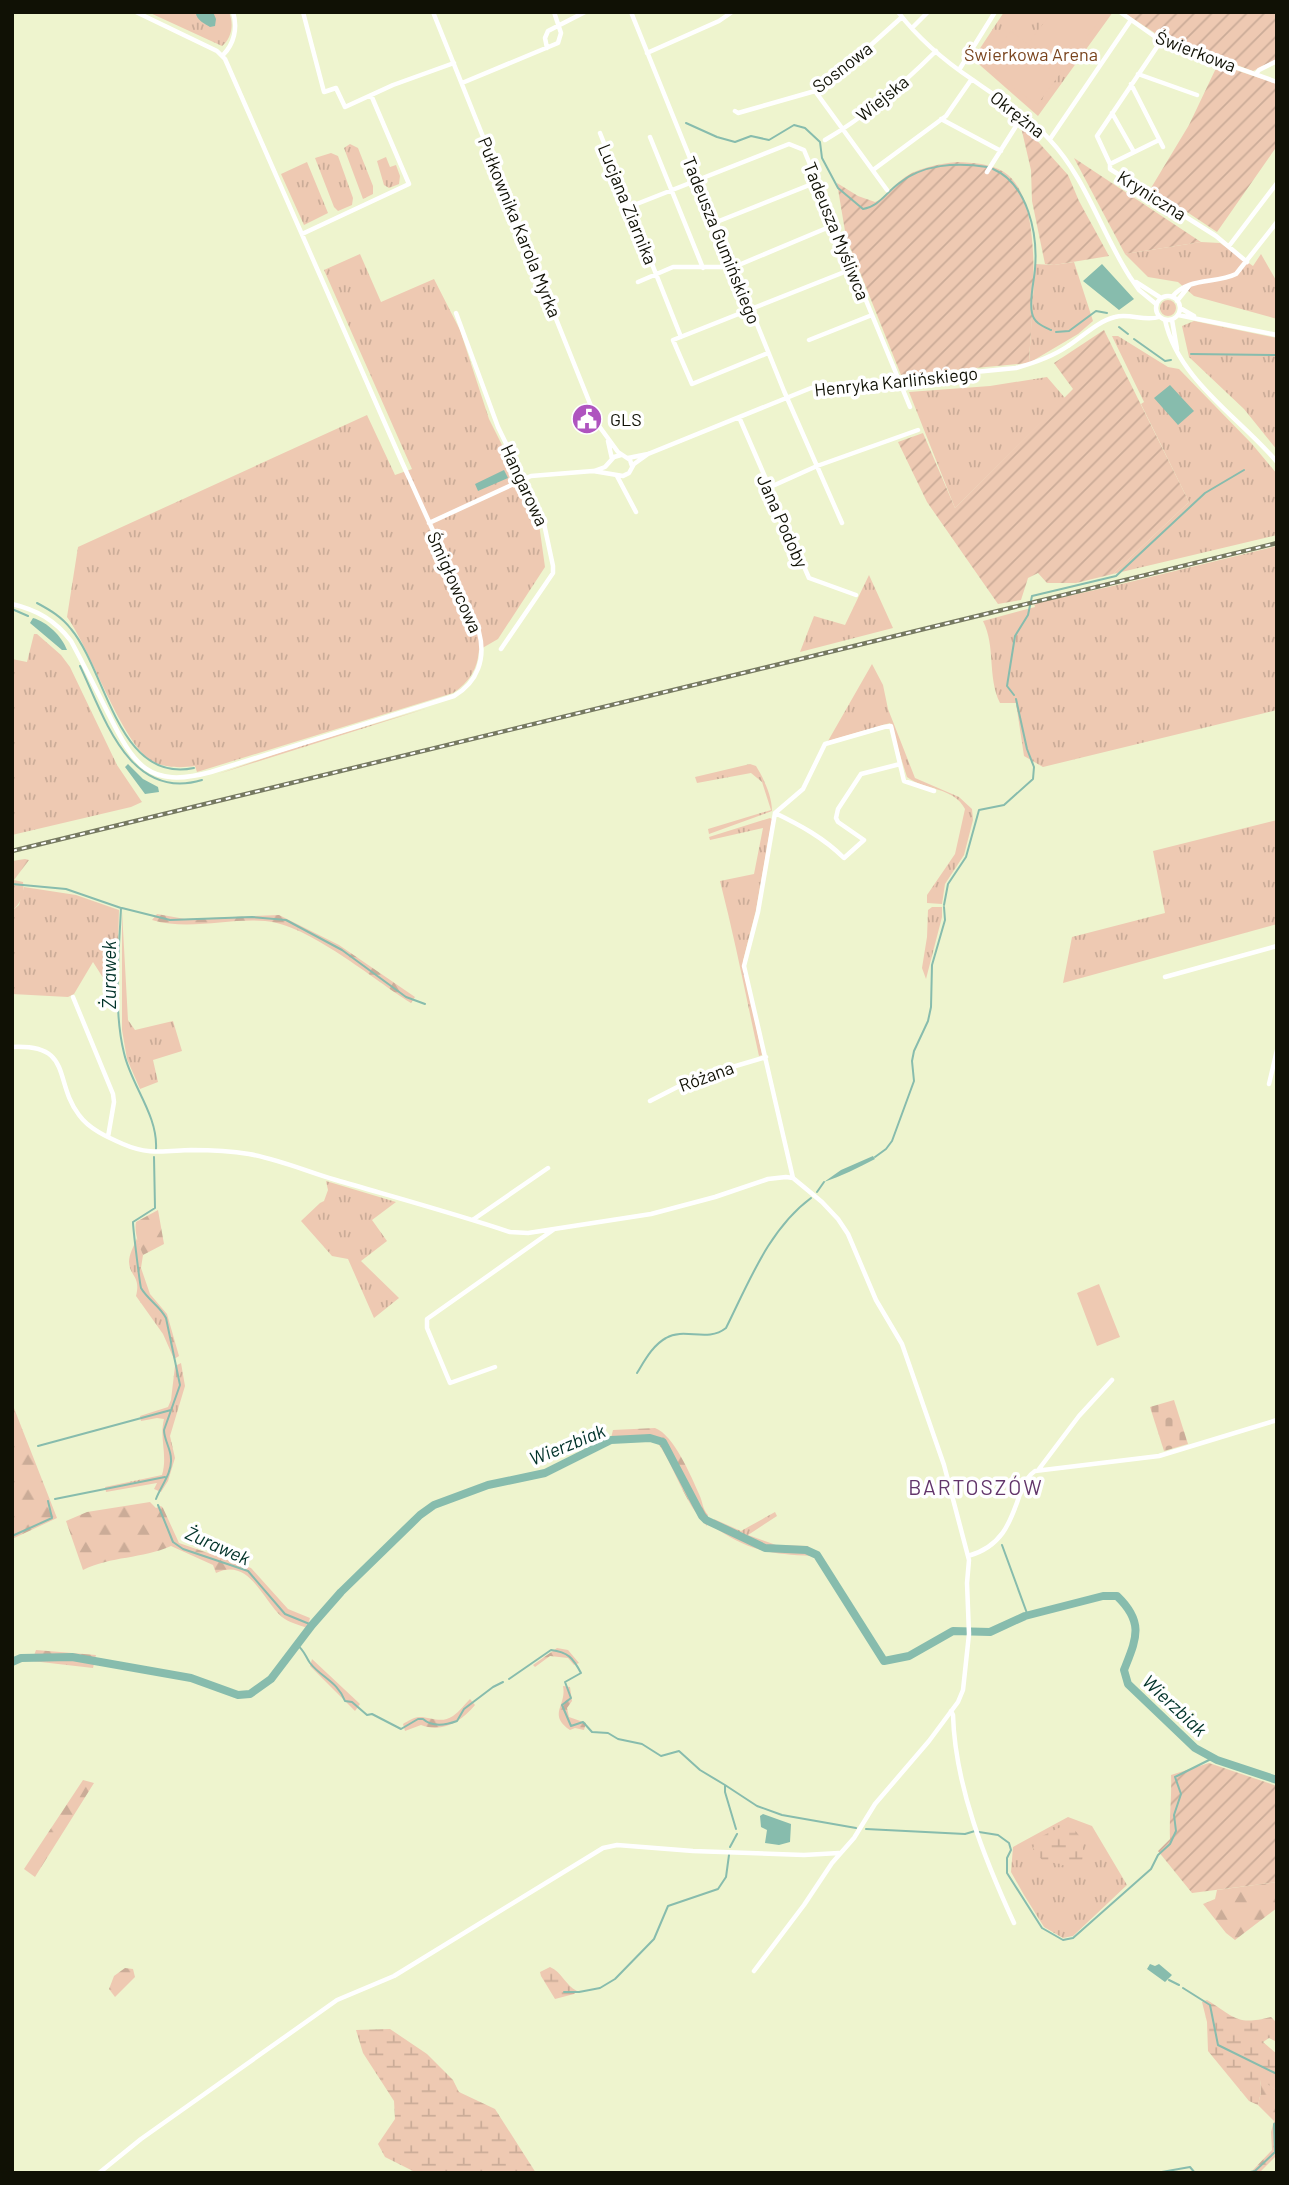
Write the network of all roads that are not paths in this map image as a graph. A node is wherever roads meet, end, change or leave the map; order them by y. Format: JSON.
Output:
{"nodes":[{"id":1,"x":136,"y":12,"type":"edge"},
{"id":2,"x":233,"y":12,"type":"edge"},
{"id":3,"x":303,"y":12,"type":"edge"},
{"id":4,"x":433,"y":12,"type":"edge"},
{"id":5,"x":554,"y":12,"type":"edge"},
{"id":6,"x":585,"y":12,"type":"edge"},
{"id":7,"x":631,"y":12,"type":"edge"},
{"id":8,"x":732,"y":12,"type":"edge"},
{"id":9,"x":898,"y":12,"type":"edge"},
{"id":10,"x":928,"y":12,"type":"edge"},
{"id":11,"x":995,"y":12,"type":"edge"},
{"id":12,"x":1120,"y":12,"type":"edge"},
{"id":13,"x":902,"y":18,"type":"junction"},
{"id":14,"x":1131,"y":20,"type":"junction"},
{"id":15,"x":558,"y":24,"type":"junction"},
{"id":16,"x":912,"y":28,"type":"junction"},
{"id":17,"x":1161,"y":41,"type":"junction"},
{"id":18,"x":547,"y":48,"type":"junction"},
{"id":19,"x":936,"y":51,"type":"junction"},
{"id":20,"x":647,"y":53,"type":"junction"},
{"id":21,"x":223,"y":55,"type":"junction"},
{"id":22,"x":1277,"y":61,"type":"edge"},
{"id":23,"x":454,"y":63,"type":"junction"},
{"id":24,"x":959,"y":70,"type":"junction"},
{"id":25,"x":1139,"y":74,"type":"junction"},
{"id":26,"x":1256,"y":74,"type":"junction"},
{"id":27,"x":971,"y":79,"type":"junction"},
{"id":28,"x":1277,"y":82,"type":"edge"},
{"id":29,"x":462,"y":83,"type":"junction"},
{"id":30,"x":1131,"y":85,"type":"junction"},
{"id":31,"x":815,"y":91,"type":"junction"},
{"id":32,"x":371,"y":95,"type":"junction"},
{"id":33,"x":1197,"y":95,"type":"dead end"},
{"id":34,"x":735,"y":111,"type":"dead end"},
{"id":35,"x":1112,"y":113,"type":"junction"},
{"id":36,"x":1023,"y":115,"type":"junction"},
{"id":37,"x":941,"y":120,"type":"junction"},
{"id":38,"x":843,"y":130,"type":"junction"},
{"id":39,"x":600,"y":133,"type":"dead end"},
{"id":40,"x":650,"y":137,"type":"dead end"},
{"id":41,"x":1050,"y":139,"type":"junction"},
{"id":42,"x":825,"y":140,"type":"dead end"},
{"id":43,"x":1159,"y":140,"type":"junction"},
{"id":44,"x":1163,"y":147,"type":"dead end"},
{"id":45,"x":1001,"y":151,"type":"junction"},
{"id":46,"x":1134,"y":152,"type":"junction"},
{"id":47,"x":1110,"y":164,"type":"junction"},
{"id":48,"x":873,"y":170,"type":"junction"},
{"id":49,"x":987,"y":172,"type":"dead end"},
{"id":50,"x":697,"y":179,"type":"junction"},
{"id":51,"x":817,"y":182,"type":"junction"},
{"id":52,"x":1277,"y":183,"type":"edge"},
{"id":53,"x":671,"y":189,"type":"junction"},
{"id":54,"x":887,"y":190,"type":"dead end"},
{"id":55,"x":629,"y":207,"type":"junction"},
{"id":56,"x":1277,"y":222,"type":"edge"},
{"id":57,"x":714,"y":223,"type":"junction"},
{"id":58,"x":834,"y":225,"type":"junction"},
{"id":59,"x":302,"y":234,"type":"junction"},
{"id":60,"x":1229,"y":246,"type":"junction"},
{"id":61,"x":1247,"y":262,"type":"junction"},
{"id":62,"x":734,"y":267,"type":"junction"},
{"id":63,"x":703,"y":268,"type":"junction"},
{"id":64,"x":852,"y":269,"type":"junction"},
{"id":65,"x":656,"y":274,"type":"junction"},
{"id":66,"x":1130,"y":277,"type":"junction"},
{"id":67,"x":638,"y":282,"type":"dead end"},
{"id":68,"x":1189,"y":285,"type":"junction"},
{"id":69,"x":1172,"y":297,"type":"junction"},
{"id":70,"x":1161,"y":298,"type":"junction"},
{"id":71,"x":1177,"y":301,"type":"junction"},
{"id":72,"x":1156,"y":303,"type":"junction"},
{"id":73,"x":1180,"y":308,"type":"junction"},
{"id":74,"x":751,"y":310,"type":"junction"},
{"id":75,"x":1156,"y":311,"type":"junction"},
{"id":76,"x":456,"y":313,"type":"dead end"},
{"id":77,"x":872,"y":315,"type":"junction"},
{"id":78,"x":1178,"y":315,"type":"junction"},
{"id":79,"x":1142,"y":317,"type":"junction"},
{"id":80,"x":1159,"y":317,"type":"junction"},
{"id":81,"x":1195,"y":317,"type":"junction"},
{"id":82,"x":1165,"y":320,"type":"junction"},
{"id":83,"x":1172,"y":320,"type":"junction"},
{"id":84,"x":1277,"y":335,"type":"edge"},
{"id":85,"x":681,"y":337,"type":"junction"},
{"id":86,"x":809,"y":340,"type":"dead end"},
{"id":87,"x":768,"y":353,"type":"junction"},
{"id":88,"x":1178,"y":353,"type":"junction"},
{"id":89,"x":898,"y":379,"type":"junction"},
{"id":90,"x":787,"y":398,"type":"junction"},
{"id":91,"x":910,"y":407,"type":"dead end"},
{"id":92,"x":739,"y":417,"type":"junction"},
{"id":93,"x":918,"y":430,"type":"dead end"},
{"id":94,"x":608,"y":440,"type":"junction"},
{"id":95,"x":648,"y":454,"type":"junction"},
{"id":96,"x":621,"y":455,"type":"junction"},
{"id":97,"x":628,"y":458,"type":"junction"},
{"id":98,"x":611,"y":461,"type":"junction"},
{"id":99,"x":1277,"y":462,"type":"edge"},
{"id":100,"x":632,"y":466,"type":"junction"},
{"id":101,"x":817,"y":466,"type":"junction"},
{"id":102,"x":593,"y":471,"type":"junction"},
{"id":103,"x":615,"y":475,"type":"junction"},
{"id":104,"x":626,"y":475,"type":"junction"},
{"id":105,"x":524,"y":479,"type":"junction"},
{"id":106,"x":768,"y":488,"type":"junction"},
{"id":107,"x":627,"y":492,"type":"junction"},
{"id":108,"x":636,"y":512,"type":"dead end"},
{"id":109,"x":429,"y":523,"type":"junction"},
{"id":110,"x":842,"y":523,"type":"dead end"},
{"id":111,"x":856,"y":595,"type":"dead end"},
{"id":112,"x":12,"y":604,"type":"edge"},
{"id":113,"x":501,"y":649,"type":"dead end"},
{"id":114,"x":900,"y":764,"type":"junction"},
{"id":115,"x":934,"y":791,"type":"dead end"},
{"id":116,"x":775,"y":813,"type":"junction"},
{"id":117,"x":1277,"y":946,"type":"edge"},
{"id":118,"x":1165,"y":977,"type":"dead end"},
{"id":119,"x":73,"y":997,"type":"dead end"},
{"id":120,"x":12,"y":1047,"type":"edge"},
{"id":121,"x":1277,"y":1050,"type":"edge"},
{"id":122,"x":765,"y":1057,"type":"junction"},
{"id":123,"x":1269,"y":1084,"type":"dead end"},
{"id":124,"x":650,"y":1101,"type":"dead end"},
{"id":125,"x":108,"y":1137,"type":"junction"},
{"id":126,"x":548,"y":1168,"type":"dead end"},
{"id":127,"x":793,"y":1178,"type":"junction"},
{"id":128,"x":472,"y":1219,"type":"junction"},
{"id":129,"x":553,"y":1229,"type":"junction"},
{"id":130,"x":495,"y":1367,"type":"dead end"},
{"id":131,"x":1112,"y":1380,"type":"dead end"},
{"id":132,"x":1277,"y":1420,"type":"edge"},
{"id":133,"x":1038,"y":1470,"type":"junction"},
{"id":134,"x":968,"y":1556,"type":"junction"},
{"id":135,"x":951,"y":1712,"type":"junction"},
{"id":136,"x":840,"y":1853,"type":"junction"},
{"id":137,"x":1014,"y":1923,"type":"dead end"},
{"id":138,"x":754,"y":1972,"type":"dead end"},
{"id":139,"x":99,"y":2173,"type":"edge"}],
"edges":[{"from":1,"to":21,"type":"street"},
{"from":2,"to":21,"type":"street"},
{"from":3,"to":32,"type":"street"},
{"from":4,"to":23,"type":"street","name":"Pułkownika Karola Myrka"},
{"from":5,"to":15,"type":"street"},
{"from":6,"to":15,"type":"street"},
{"from":7,"to":20,"type":"street","name":"Tadeusza Gumińskiego"},
{"from":8,"to":20,"type":"street"},
{"from":9,"to":13,"type":"street","name":"Okrężna"},
{"from":10,"to":16,"type":"street"},
{"from":11,"to":24,"type":"street"},
{"from":12,"to":14,"type":"street","name":"Świerkowa"},
{"from":13,"to":16,"type":"street","name":"Okrężna"},
{"from":13,"to":31,"type":"street","name":"Sosnowa"},
{"from":14,"to":17,"type":"street","name":"Świerkowa"},
{"from":14,"to":41,"type":"street"},
{"from":15,"to":18,"type":"street"},
{"from":15,"to":18,"type":"street"},
{"from":16,"to":19,"type":"street","name":"Okrężna"},
{"from":17,"to":25,"type":"street","name":"Kryniczna"},
{"from":17,"to":26,"type":"street","name":"Świerkowa"},
{"from":18,"to":29,"type":"street"},
{"from":19,"to":24,"type":"street","name":"Okrężna"},
{"from":19,"to":38,"type":"street","name":"Wiejska"},
{"from":20,"to":50,"type":"street","name":"Tadeusza Gumińskiego"},
{"from":21,"to":59,"type":"street","name":"Śmigłowcowa"},
{"from":22,"to":26,"type":"street"},
{"from":23,"to":29,"type":"street","name":"Pułkownika Karola Myrka"},
{"from":23,"to":32,"type":"street"},
{"from":24,"to":27,"type":"street","name":"Okrężna"},
{"from":25,"to":30,"type":"street","name":"Kryniczna"},
{"from":25,"to":33,"type":"street"},
{"from":26,"to":28,"type":"street","name":"Świerkowa"},
{"from":27,"to":36,"type":"street","name":"Okrężna"},
{"from":27,"to":37,"type":"street"},
{"from":29,"to":94,"type":"street","name":"Pułkownika Karola Myrka"},
{"from":30,"to":35,"type":"street","name":"Kryniczna"},
{"from":30,"to":43,"type":"street"},
{"from":31,"to":34,"type":"street","name":"Sosnowa"},
{"from":31,"to":38,"type":"street"},
{"from":32,"to":59,"type":"street"},
{"from":35,"to":46,"type":"street"},
{"from":35,"to":47,"type":"street","name":"Kryniczna"},
{"from":36,"to":41,"type":"street","name":"Okrężna"},
{"from":36,"to":45,"type":"street"},
{"from":37,"to":45,"type":"street"},
{"from":37,"to":48,"type":"street"},
{"from":38,"to":42,"type":"street","name":"Wiejska"},
{"from":38,"to":48,"type":"street"},
{"from":39,"to":55,"type":"street","name":"Lucjana Ziarnika"},
{"from":40,"to":53,"type":"street"},
{"from":41,"to":66,"type":"street","name":"Okrężna"},
{"from":43,"to":44,"type":"street"},
{"from":43,"to":46,"type":"street"},
{"from":45,"to":49,"type":"street"},
{"from":46,"to":47,"type":"street"},
{"from":47,"to":60,"type":"street","name":"Kryniczna"},
{"from":48,"to":54,"type":"street"},
{"from":50,"to":51,"type":"street","name":"Tadeusza Myśliwca"},
{"from":50,"to":53,"type":"street","name":"Tadeusza Myśliwca"},
{"from":50,"to":57,"type":"street","name":"Tadeusza Gumińskiego"},
{"from":51,"to":57,"type":"street"},
{"from":51,"to":58,"type":"street","name":"Tadeusza Myśliwca"},
{"from":52,"to":60,"type":"street"},
{"from":53,"to":55,"type":"street","name":"Tadeusza Myśliwca"},
{"from":53,"to":63,"type":"street"},
{"from":55,"to":65,"type":"street","name":"Lucjana Ziarnika"},
{"from":56,"to":61,"type":"street"},
{"from":57,"to":62,"type":"street","name":"Tadeusza Gumińskiego"},
{"from":58,"to":62,"type":"street"},
{"from":58,"to":64,"type":"street","name":"Tadeusza Myśliwca"},
{"from":59,"to":109,"type":"street","name":"Śmigłowcowa"},
{"from":60,"to":61,"type":"street","name":"Kryniczna"},
{"from":61,"to":68,"type":"street"},
{"from":62,"to":63,"type":"street"},
{"from":62,"to":74,"type":"street","name":"Tadeusza Gumińskiego"},
{"from":63,"to":65,"type":"street"},
{"from":64,"to":74,"type":"street"},
{"from":64,"to":77,"type":"street","name":"Tadeusza Myśliwca"},
{"from":65,"to":67,"type":"street"},
{"from":65,"to":85,"type":"street","name":"Lucjana Ziarnika"},
{"from":66,"to":70,"type":"street","name":"Okrężna"},
{"from":66,"to":72,"type":"street","name":"Okrężna"},
{"from":68,"to":69,"type":"street"},
{"from":68,"to":71,"type":"street"},
{"from":69,"to":70,"type":"street"},
{"from":69,"to":71,"type":"street"},
{"from":70,"to":72,"type":"street"},
{"from":71,"to":73,"type":"street"},
{"from":72,"to":75,"type":"street"},
{"from":73,"to":78,"type":"street"},
{"from":73,"to":81,"type":"street"},
{"from":74,"to":85,"type":"street"},
{"from":74,"to":87,"type":"street","name":"Tadeusza Gumińskiego"},
{"from":75,"to":79,"type":"street","name":"Henryka Karlińskiego"},
{"from":75,"to":80,"type":"street"},
{"from":76,"to":105,"type":"street","name":"Hangarowa"},
{"from":77,"to":86,"type":"street"},
{"from":77,"to":89,"type":"street","name":"Tadeusza Myśliwca"},
{"from":78,"to":81,"type":"street"},
{"from":78,"to":83,"type":"street"},
{"from":79,"to":80,"type":"street","name":"Henryka Karlińskiego"},
{"from":79,"to":89,"type":"street","name":"Henryka Karlińskiego"},
{"from":80,"to":82,"type":"street"},
{"from":81,"to":84,"type":"street"},
{"from":82,"to":83,"type":"street"},
{"from":82,"to":88,"type":"street"},
{"from":83,"to":88,"type":"street"},
{"from":85,"to":87,"type":"street","name":"Lucjana Ziarnika"},
{"from":87,"to":90,"type":"street","name":"Tadeusza Gumińskiego"},
{"from":88,"to":99,"type":"street"},
{"from":89,"to":90,"type":"street","name":"Henryka Karlińskiego"},
{"from":89,"to":91,"type":"street","name":"Tadeusza Myśliwca"},
{"from":90,"to":92,"type":"street","name":"Henryka Karlińskiego"},
{"from":90,"to":101,"type":"street","name":"Tadeusza Gumińskiego"},
{"from":92,"to":95,"type":"street","name":"Henryka Karlińskiego"},
{"from":92,"to":106,"type":"street","name":"Jana Podoby"},
{"from":93,"to":101,"type":"street"},
{"from":94,"to":96,"type":"street","name":"Pułkownika Karola Myrka"},
{"from":94,"to":98,"type":"street","name":"Pułkownika Karola Myrka"},
{"from":95,"to":97,"type":"street","name":"Henryka Karlińskiego"},
{"from":95,"to":100,"type":"street","name":"Henryka Karlińskiego"},
{"from":96,"to":97,"type":"street"},
{"from":96,"to":98,"type":"street"},
{"from":97,"to":100,"type":"street"},
{"from":98,"to":102,"type":"street"},
{"from":98,"to":103,"type":"street"},
{"from":100,"to":104,"type":"street"},
{"from":101,"to":106,"type":"street"},
{"from":101,"to":110,"type":"street","name":"Tadeusza Gumińskiego"},
{"from":102,"to":103,"type":"street"},
{"from":102,"to":105,"type":"street"},
{"from":103,"to":104,"type":"street"},
{"from":103,"to":107,"type":"street"},
{"from":104,"to":107,"type":"street"},
{"from":105,"to":109,"type":"street"},
{"from":105,"to":113,"type":"street","name":"Hangarowa"},
{"from":106,"to":111,"type":"street","name":"Jana Podoby"},
{"from":107,"to":108,"type":"street"},
{"from":109,"to":112,"type":"street","name":"Śmigłowcowa"},
{"from":114,"to":115,"type":"street"},
{"from":114,"to":116,"type":"street"},
{"from":114,"to":116,"type":"street"},
{"from":116,"to":122,"type":"street"},
{"from":117,"to":118,"type":"street"},
{"from":119,"to":125,"type":"street"},
{"from":120,"to":125,"type":"street"},
{"from":121,"to":123,"type":"street"},
{"from":122,"to":124,"type":"street","name":"Różana"},
{"from":122,"to":127,"type":"street"},
{"from":125,"to":128,"type":"street"},
{"from":126,"to":128,"type":"street"},
{"from":127,"to":129,"type":"street"},
{"from":127,"to":134,"type":"street"},
{"from":128,"to":129,"type":"street"},
{"from":129,"to":130,"type":"street"},
{"from":131,"to":133,"type":"street"},
{"from":132,"to":133,"type":"street"},
{"from":133,"to":134,"type":"street"},
{"from":134,"to":135,"type":"street"},
{"from":135,"to":136,"type":"street"},
{"from":135,"to":137,"type":"street"},
{"from":136,"to":138,"type":"street"},
{"from":136,"to":139,"type":"street"}]}
